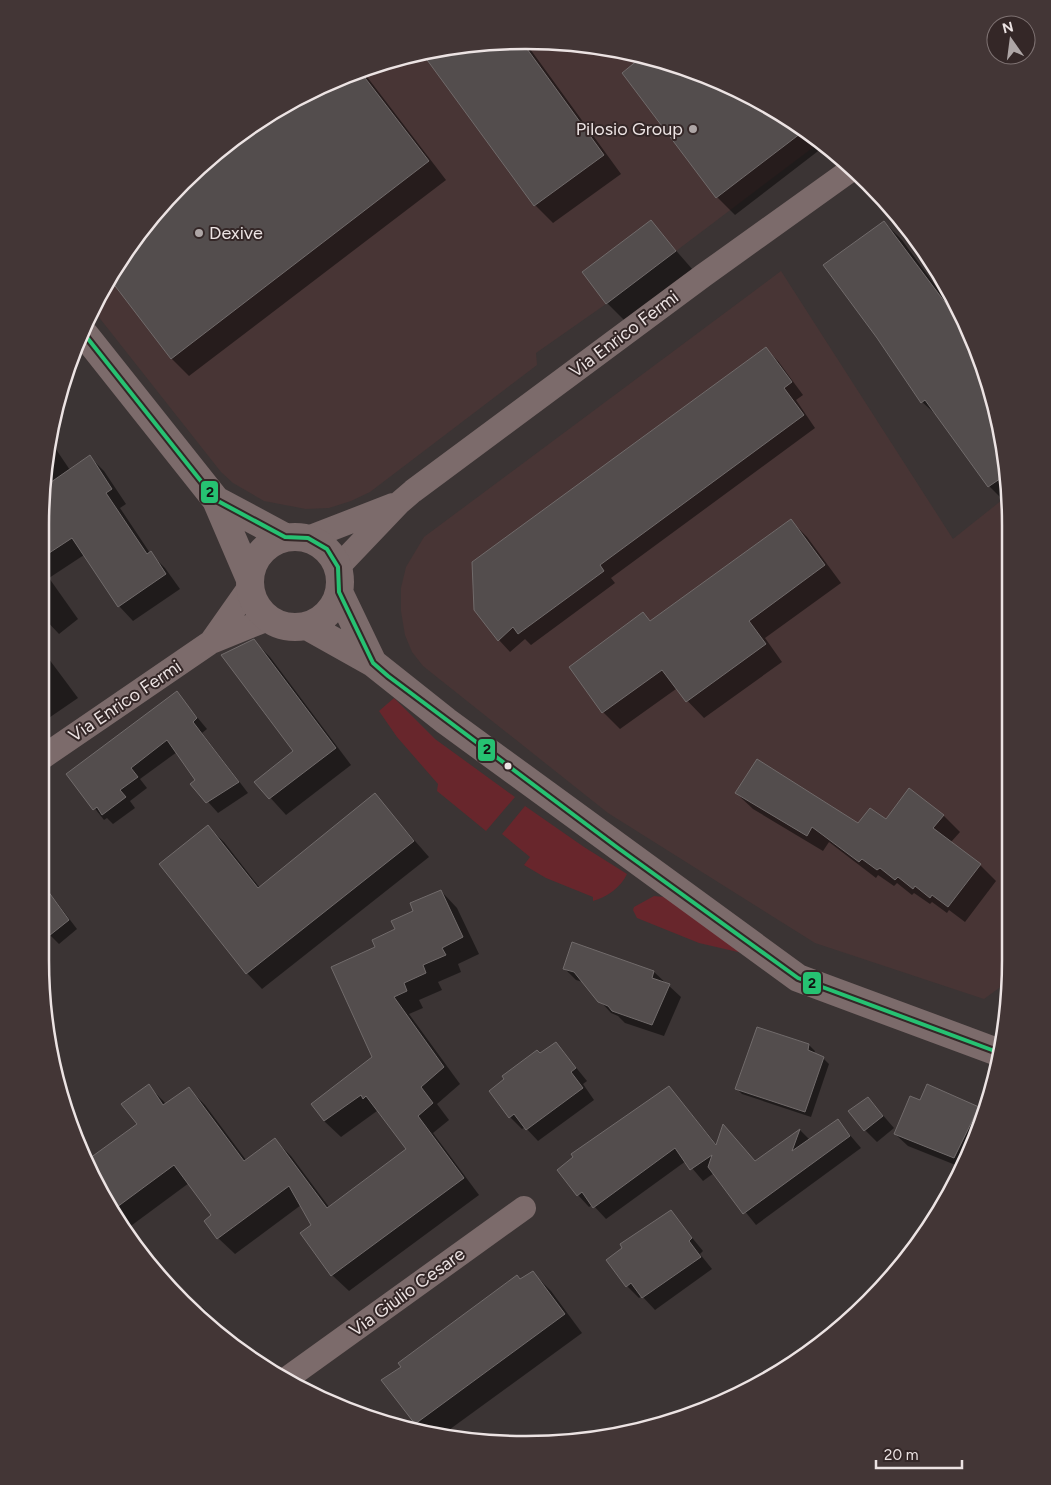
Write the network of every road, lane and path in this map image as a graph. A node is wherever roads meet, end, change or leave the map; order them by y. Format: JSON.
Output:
{"nodes":[{"id":1,"x":847,"y":173,"type":"edge"},
{"id":2,"x":88,"y":337,"type":"edge"},
{"id":3,"x":216,"y":500,"type":"junction"},
{"id":4,"x":399,"y":502,"type":"junction"},
{"id":5,"x":297,"y":538,"type":"junction"},
{"id":6,"x":339,"y":580,"type":"junction"},
{"id":7,"x":249,"y":582,"type":"junction"},
{"id":8,"x":268,"y":620,"type":"junction"},
{"id":9,"x":307,"y":626,"type":"junction"},
{"id":10,"x":210,"y":642,"type":"junction"},
{"id":11,"x":373,"y":663,"type":"junction"},
{"id":12,"x":49,"y":753,"type":"edge"},
{"id":13,"x":993,"y":1051,"type":"edge"},
{"id":14,"x":524,"y":1208,"type":"dead end"},
{"id":15,"x":292,"y":1375,"type":"edge"}],
"edges":[{"from":1,"to":4,"type":"street","name":"Via Enrico Fermi"},
{"from":2,"to":3,"type":"street"},
{"from":3,"to":5,"type":"street"},
{"from":3,"to":7,"type":"street"},
{"from":4,"to":5,"type":"street","name":"Via Enrico Fermi"},
{"from":4,"to":6,"type":"street","name":"Via Enrico Fermi"},
{"from":5,"to":6,"type":"street"},
{"from":5,"to":7,"type":"street"},
{"from":6,"to":9,"type":"street"},
{"from":6,"to":11,"type":"street"},
{"from":7,"to":8,"type":"street"},
{"from":7,"to":10,"type":"street","name":"Via Enrico Fermi"},
{"from":8,"to":9,"type":"street"},
{"from":8,"to":10,"type":"street","name":"Via Enrico Fermi"},
{"from":9,"to":11,"type":"street"},
{"from":10,"to":12,"type":"street","name":"Via Enrico Fermi"},
{"from":11,"to":13,"type":"street"},
{"from":14,"to":15,"type":"street","name":"Via Giulio Cesare"}]}
